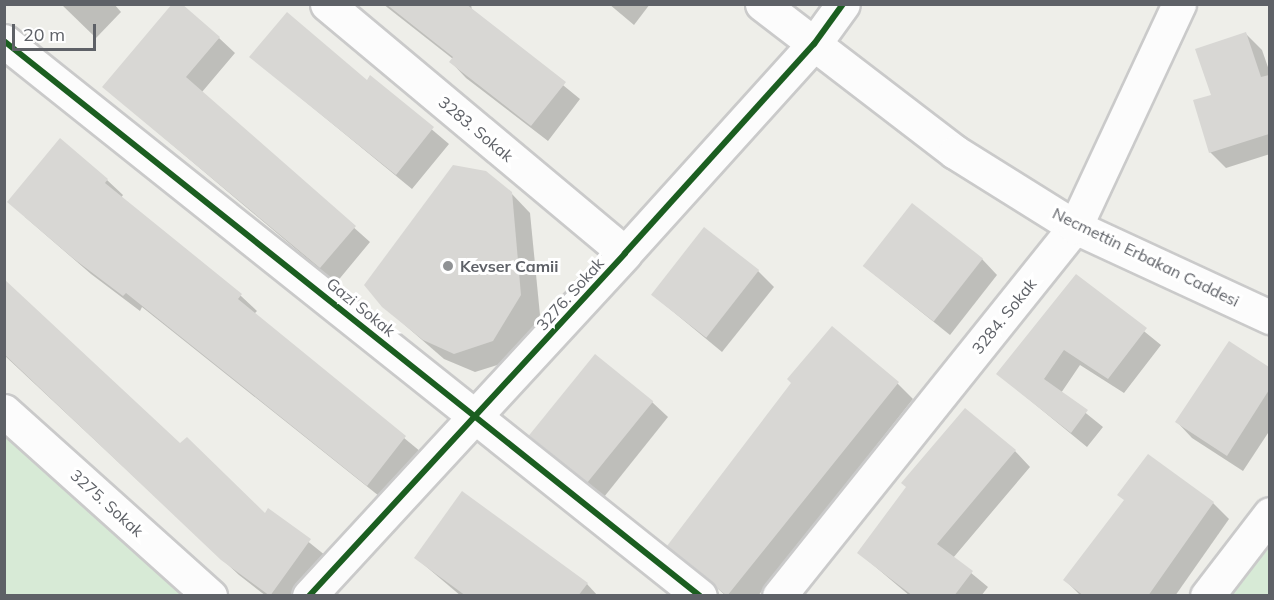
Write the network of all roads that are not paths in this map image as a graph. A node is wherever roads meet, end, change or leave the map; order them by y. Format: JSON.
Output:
{"nodes":[{"id":1,"x":327,"y":4,"type":"edge"},
{"id":2,"x":762,"y":4,"type":"edge"},
{"id":3,"x":843,"y":4,"type":"edge"},
{"id":4,"x":1179,"y":4,"type":"edge"},
{"id":5,"x":4,"y":41,"type":"edge"},
{"id":6,"x":814,"y":44,"type":"junction"},
{"id":7,"x":1075,"y":227,"type":"junction"},
{"id":8,"x":625,"y":254,"type":"junction"},
{"id":9,"x":1269,"y":316,"type":"edge"},
{"id":10,"x":4,"y":411,"type":"edge"},
{"id":11,"x":477,"y":417,"type":"junction"},
{"id":12,"x":1269,"y":514,"type":"edge"},
{"id":13,"x":210,"y":596,"type":"edge"},
{"id":14,"x":309,"y":596,"type":"edge"},
{"id":15,"x":700,"y":596,"type":"edge"},
{"id":16,"x":779,"y":596,"type":"edge"},
{"id":17,"x":1207,"y":596,"type":"edge"}],
"edges":[{"from":1,"to":8,"type":"street","name":"3283. Sokak"},
{"from":2,"to":6,"type":"street","name":"Necmettin Erbakan Caddesi"},
{"from":3,"to":6,"type":"street","name":"3276. Sokak"},
{"from":4,"to":7,"type":"street","name":"3284. Sokak"},
{"from":5,"to":11,"type":"street","name":"Gazi Sokak"},
{"from":6,"to":7,"type":"street","name":"Necmettin Erbakan Caddesi"},
{"from":6,"to":8,"type":"street","name":"3276. Sokak"},
{"from":7,"to":9,"type":"street","name":"Necmettin Erbakan Caddesi"},
{"from":7,"to":16,"type":"street","name":"3284. Sokak"},
{"from":8,"to":11,"type":"street","name":"3276. Sokak"},
{"from":10,"to":13,"type":"street","name":"3275. Sokak"},
{"from":11,"to":14,"type":"street","name":"3276. Sokak"},
{"from":11,"to":15,"type":"street","name":"Gazi Sokak"},
{"from":12,"to":17,"type":"street"}]}
